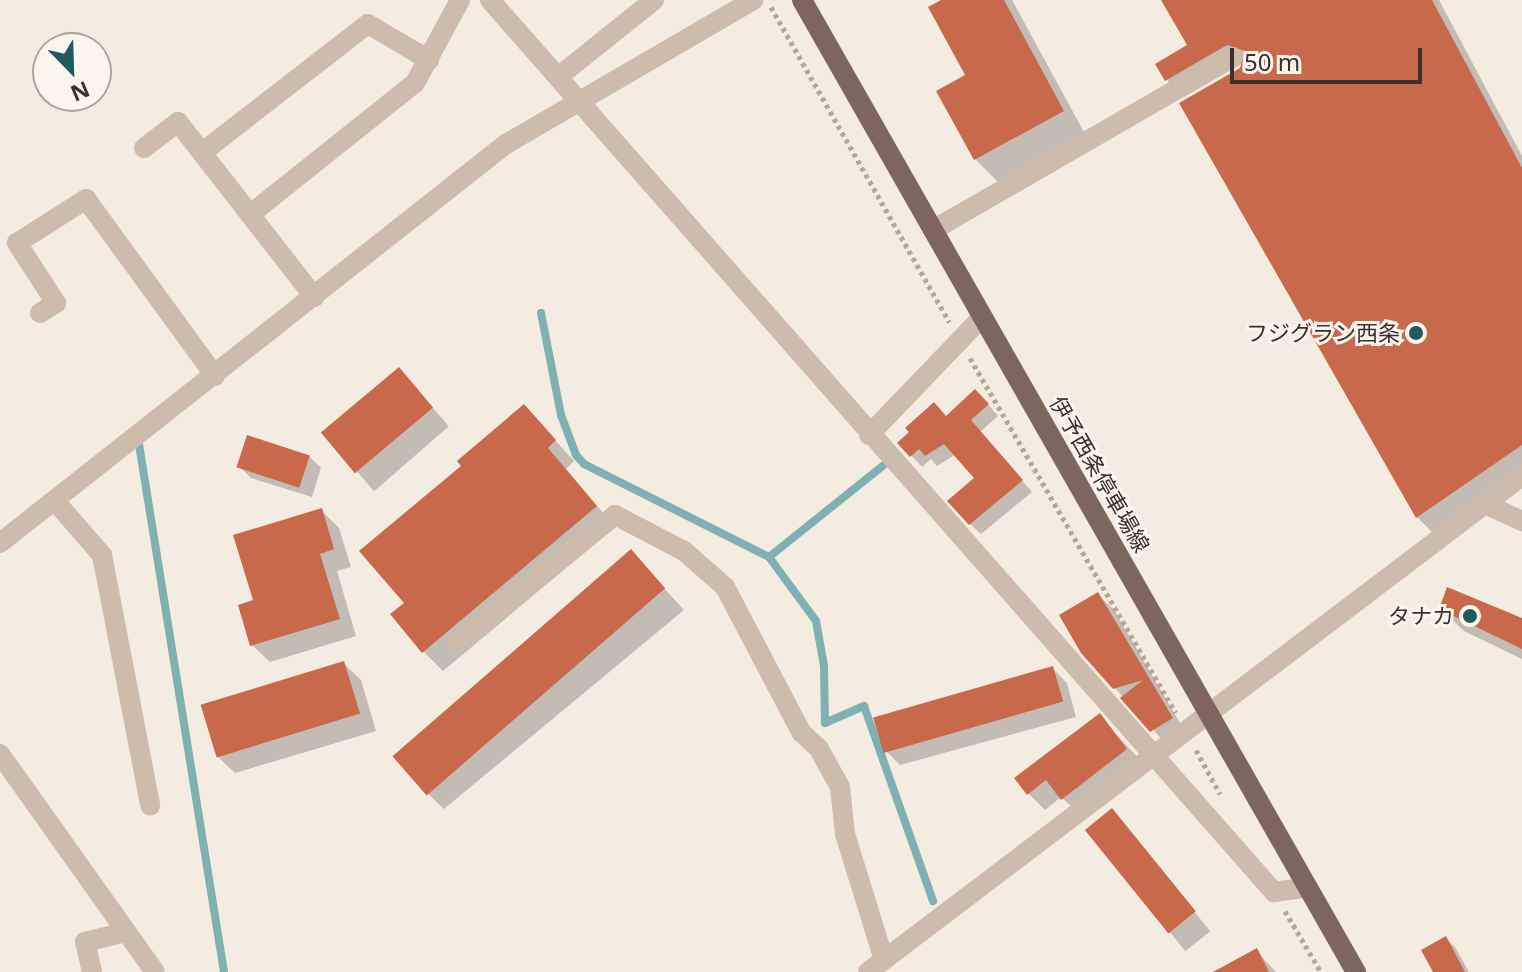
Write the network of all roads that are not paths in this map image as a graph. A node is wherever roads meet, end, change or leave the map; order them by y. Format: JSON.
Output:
{"nodes":[{"id":1,"x":460,"y":0,"type":"edge"},
{"id":2,"x":490,"y":0,"type":"edge"},
{"id":3,"x":654,"y":0,"type":"edge"},
{"id":4,"x":753,"y":0,"type":"edge"},
{"id":5,"x":802,"y":0,"type":"edge"},
{"id":6,"x":1233,"y":57,"type":"dead end"},
{"id":7,"x":429,"y":60,"type":"junction"},
{"id":8,"x":558,"y":77,"type":"junction"},
{"id":9,"x":579,"y":101,"type":"junction"},
{"id":10,"x":144,"y":148,"type":"dead end"},
{"id":11,"x":204,"y":151,"type":"junction"},
{"id":12,"x":252,"y":213,"type":"junction"},
{"id":13,"x":933,"y":230,"type":"junction"},
{"id":14,"x":314,"y":297,"type":"junction"},
{"id":15,"x":40,"y":313,"type":"dead end"},
{"id":16,"x":982,"y":317,"type":"junction"},
{"id":17,"x":215,"y":376,"type":"junction"},
{"id":18,"x":869,"y":435,"type":"junction"},
{"id":19,"x":1522,"y":476,"type":"edge"},
{"id":20,"x":55,"y":501,"type":"junction"},
{"id":21,"x":1485,"y":504,"type":"junction"},
{"id":22,"x":1522,"y":521,"type":"edge"},
{"id":23,"x":0,"y":543,"type":"edge"},
{"id":24,"x":457,"y":644,"type":"dead end"},
{"id":25,"x":1209,"y":712,"type":"junction"},
{"id":26,"x":0,"y":754,"type":"edge"},
{"id":27,"x":1150,"y":756,"type":"junction"},
{"id":28,"x":150,"y":805,"type":"dead end"},
{"id":29,"x":1308,"y":887,"type":"junction"},
{"id":30,"x":126,"y":932,"type":"junction"},
{"id":31,"x":876,"y":966,"type":"edge"},
{"id":32,"x":92,"y":972,"type":"edge"},
{"id":33,"x":155,"y":972,"type":"edge"},
{"id":34,"x":1356,"y":972,"type":"edge"}],
"edges":[{"from":1,"to":7,"type":"street"},
{"from":2,"to":8,"type":"street"},
{"from":3,"to":8,"type":"street"},
{"from":4,"to":9,"type":"street"},
{"from":5,"to":13,"type":"main road","name":"伊予西条停車場線"},
{"from":6,"to":13,"type":"street"},
{"from":7,"to":11,"type":"street"},
{"from":7,"to":12,"type":"street"},
{"from":8,"to":9,"type":"street"},
{"from":9,"to":14,"type":"street"},
{"from":9,"to":18,"type":"street"},
{"from":10,"to":11,"type":"street"},
{"from":11,"to":12,"type":"street"},
{"from":12,"to":14,"type":"street"},
{"from":13,"to":16,"type":"main road","name":"伊予西条停車場線"},
{"from":14,"to":17,"type":"street"},
{"from":15,"to":17,"type":"street"},
{"from":16,"to":18,"type":"street"},
{"from":16,"to":25,"type":"main road","name":"伊予西条停車場線"},
{"from":17,"to":20,"type":"street"},
{"from":18,"to":27,"type":"street"},
{"from":19,"to":21,"type":"street"},
{"from":20,"to":23,"type":"street"},
{"from":20,"to":28,"type":"street"},
{"from":21,"to":22,"type":"street"},
{"from":21,"to":25,"type":"street"},
{"from":24,"to":31,"type":"street"},
{"from":25,"to":27,"type":"street"},
{"from":25,"to":29,"type":"main road","name":"伊予西条停車場線"},
{"from":26,"to":30,"type":"street"},
{"from":27,"to":29,"type":"street"},
{"from":27,"to":31,"type":"street"},
{"from":29,"to":34,"type":"main road","name":"伊予西条停車場線"},
{"from":30,"to":32,"type":"street"},
{"from":30,"to":33,"type":"street"}]}
